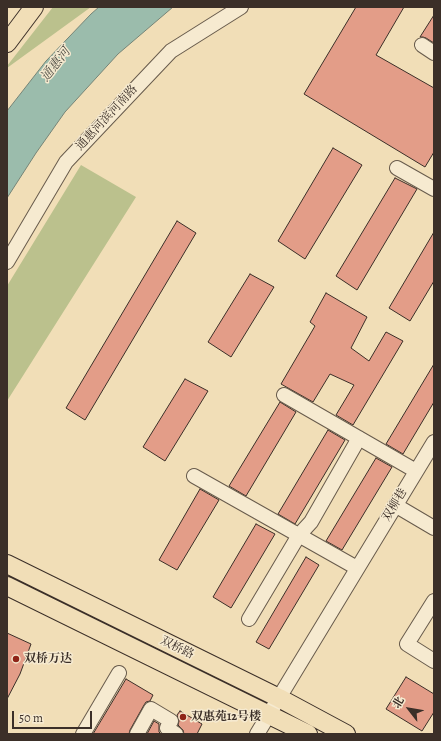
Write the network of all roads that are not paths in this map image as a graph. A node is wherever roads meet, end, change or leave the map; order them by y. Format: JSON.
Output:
{"nodes":[{"id":1,"x":34,"y":7,"type":"edge"},
{"id":2,"x":241,"y":7,"type":"edge"},
{"id":3,"x":7,"y":43,"type":"edge"},
{"id":4,"x":422,"y":45,"type":"dead end"},
{"id":5,"x":434,"y":53,"type":"edge"},
{"id":6,"x":397,"y":168,"type":"dead end"},
{"id":7,"x":434,"y":189,"type":"edge"},
{"id":8,"x":7,"y":262,"type":"edge"},
{"id":9,"x":284,"y":396,"type":"dead end"},
{"id":10,"x":359,"y":438,"type":"junction"},
{"id":11,"x":434,"y":442,"type":"edge"},
{"id":12,"x":416,"y":471,"type":"junction"},
{"id":13,"x":194,"y":476,"type":"dead end"},
{"id":14,"x":395,"y":505,"type":"junction"},
{"id":15,"x":434,"y":528,"type":"edge"},
{"id":16,"x":299,"y":536,"type":"junction"},
{"id":17,"x":7,"y":564,"type":"edge"},
{"id":18,"x":357,"y":568,"type":"junction"},
{"id":19,"x":7,"y":586,"type":"edge"},
{"id":20,"x":434,"y":601,"type":"edge"},
{"id":21,"x":249,"y":619,"type":"dead end"},
{"id":22,"x":434,"y":661,"type":"edge"},
{"id":23,"x":119,"y":673,"type":"dead end"},
{"id":24,"x":279,"y":698,"type":"junction"},
{"id":25,"x":270,"y":715,"type":"junction"},
{"id":26,"x":83,"y":734,"type":"edge"},
{"id":27,"x":137,"y":734,"type":"edge"},
{"id":28,"x":176,"y":734,"type":"edge"},
{"id":29,"x":258,"y":734,"type":"edge"},
{"id":30,"x":308,"y":734,"type":"edge"},
{"id":31,"x":346,"y":734,"type":"edge"}],
"edges":[{"from":1,"to":3,"type":"main road"},
{"from":2,"to":8,"type":"street","name":"通惠河滨河南路"},
{"from":4,"to":5,"type":"street"},
{"from":6,"to":7,"type":"street"},
{"from":9,"to":10,"type":"street"},
{"from":10,"to":12,"type":"street"},
{"from":10,"to":16,"type":"street"},
{"from":11,"to":12,"type":"street","name":"双柳巷"},
{"from":12,"to":14,"type":"street","name":"双柳巷"},
{"from":13,"to":16,"type":"street"},
{"from":14,"to":15,"type":"street"},
{"from":14,"to":18,"type":"street","name":"双柳巷"},
{"from":16,"to":18,"type":"street"},
{"from":16,"to":21,"type":"street"},
{"from":17,"to":24,"type":"main road","name":"双桥路"},
{"from":18,"to":24,"type":"street","name":"双柳巷"},
{"from":19,"to":25,"type":"main road","name":"双桥路"},
{"from":20,"to":22,"type":"street"},
{"from":23,"to":26,"type":"street"},
{"from":24,"to":25,"type":"street","name":"双柳巷"},
{"from":24,"to":31,"type":"main road","name":"双桥路"},
{"from":25,"to":29,"type":"street","name":"双柳巷"},
{"from":25,"to":30,"type":"main road","name":"双桥路"},
{"from":27,"to":28,"type":"street"}]}
